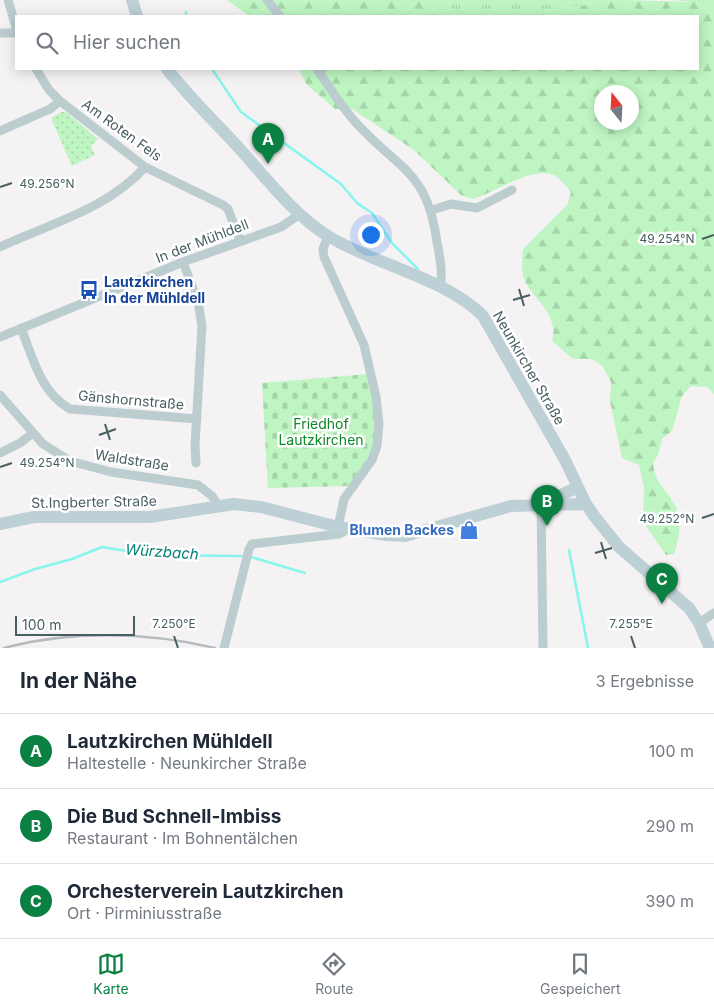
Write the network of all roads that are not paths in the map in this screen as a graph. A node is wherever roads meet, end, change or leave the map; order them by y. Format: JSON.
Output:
{"nodes":[{"id":1,"x":8,"y":0,"type":"edge"},
{"id":2,"x":132,"y":0,"type":"edge"},
{"id":3,"x":267,"y":0,"type":"edge"},
{"id":4,"x":137,"y":15,"type":"edge"},
{"id":5,"x":279,"y":15,"type":"edge"},
{"id":6,"x":15,"y":24,"type":"edge"},
{"id":7,"x":0,"y":33,"type":"edge"},
{"id":8,"x":15,"y":33,"type":"edge"},
{"id":9,"x":37,"y":70,"type":"edge"},
{"id":10,"x":168,"y":70,"type":"edge"},
{"id":11,"x":318,"y":70,"type":"edge"},
{"id":12,"x":60,"y":101,"type":"junction"},
{"id":13,"x":0,"y":131,"type":"edge"},
{"id":14,"x":145,"y":167,"type":"junction"},
{"id":15,"x":512,"y":190,"type":"dead end"},
{"id":16,"x":432,"y":210,"type":"junction"},
{"id":17,"x":300,"y":214,"type":"junction"},
{"id":18,"x":328,"y":236,"type":"junction"},
{"id":19,"x":240,"y":240,"type":"junction"},
{"id":20,"x":0,"y":247,"type":"edge"},
{"id":21,"x":182,"y":262,"type":"junction"},
{"id":22,"x":440,"y":288,"type":"junction"},
{"id":23,"x":20,"y":328,"type":"junction"},
{"id":24,"x":0,"y":336,"type":"edge"},
{"id":25,"x":0,"y":395,"type":"edge"},
{"id":26,"x":197,"y":419,"type":"junction"},
{"id":27,"x":33,"y":433,"type":"junction"},
{"id":28,"x":0,"y":453,"type":"edge"},
{"id":29,"x":196,"y":463,"type":"dead end"},
{"id":30,"x":578,"y":487,"type":"junction"},
{"id":31,"x":541,"y":504,"type":"junction"},
{"id":32,"x":586,"y":504,"type":"junction"},
{"id":33,"x":218,"y":505,"type":"junction"},
{"id":34,"x":0,"y":524,"type":"edge"},
{"id":35,"x":344,"y":528,"type":"junction"},
{"id":36,"x":714,"y":613,"type":"edge"},
{"id":37,"x":699,"y":622,"type":"junction"},
{"id":38,"x":224,"y":648,"type":"edge"},
{"id":39,"x":543,"y":648,"type":"edge"},
{"id":40,"x":710,"y":648,"type":"edge"}],
"edges":[{"from":1,"to":6,"type":"street"},
{"from":2,"to":4,"type":"main road"},
{"from":3,"to":5,"type":"street"},
{"from":7,"to":8,"type":"street"},
{"from":9,"to":12,"type":"street","name":"Am Roten Fels"},
{"from":10,"to":17,"type":"main road","name":"Neunkircher Straße"},
{"from":11,"to":16,"type":"street"},
{"from":12,"to":13,"type":"street"},
{"from":12,"to":14,"type":"street","name":"Am Roten Fels"},
{"from":14,"to":19,"type":"street","name":"Am Roten Fels"},
{"from":14,"to":20,"type":"street"},
{"from":15,"to":16,"type":"street"},
{"from":16,"to":22,"type":"street"},
{"from":17,"to":18,"type":"main road","name":"Neunkircher Straße"},
{"from":17,"to":19,"type":"street","name":"In der Mühldell"},
{"from":18,"to":22,"type":"main road","name":"Neunkircher Straße"},
{"from":18,"to":35,"type":"street"},
{"from":19,"to":21,"type":"street","name":"In der Mühldell"},
{"from":21,"to":23,"type":"street","name":"In der Mühldell"},
{"from":21,"to":26,"type":"street"},
{"from":22,"to":30,"type":"main road","name":"Neunkircher Straße"},
{"from":23,"to":24,"type":"street","name":"In der Mühldell"},
{"from":23,"to":26,"type":"street","name":"Gänshornstraße"},
{"from":25,"to":27,"type":"street","name":"Waldstraße"},
{"from":26,"to":29,"type":"street"},
{"from":27,"to":28,"type":"street"},
{"from":27,"to":33,"type":"street","name":"Waldstraße"},
{"from":30,"to":31,"type":"main road","name":"St.Ingberter Straße"},
{"from":30,"to":32,"type":"main road","name":"Neunkircher Straße"},
{"from":31,"to":32,"type":"main road","name":"St.Ingberter Straße"},
{"from":31,"to":35,"type":"main road","name":"St.Ingberter Straße"},
{"from":31,"to":39,"type":"street"},
{"from":32,"to":37,"type":"main road","name":"Neunkircher Straße"},
{"from":33,"to":34,"type":"main road","name":"St.Ingberter Straße"},
{"from":33,"to":35,"type":"main road","name":"St.Ingberter Straße"},
{"from":35,"to":38,"type":"street"},
{"from":36,"to":37,"type":"street"},
{"from":37,"to":40,"type":"main road","name":"Neunkircher Straße"}]}
